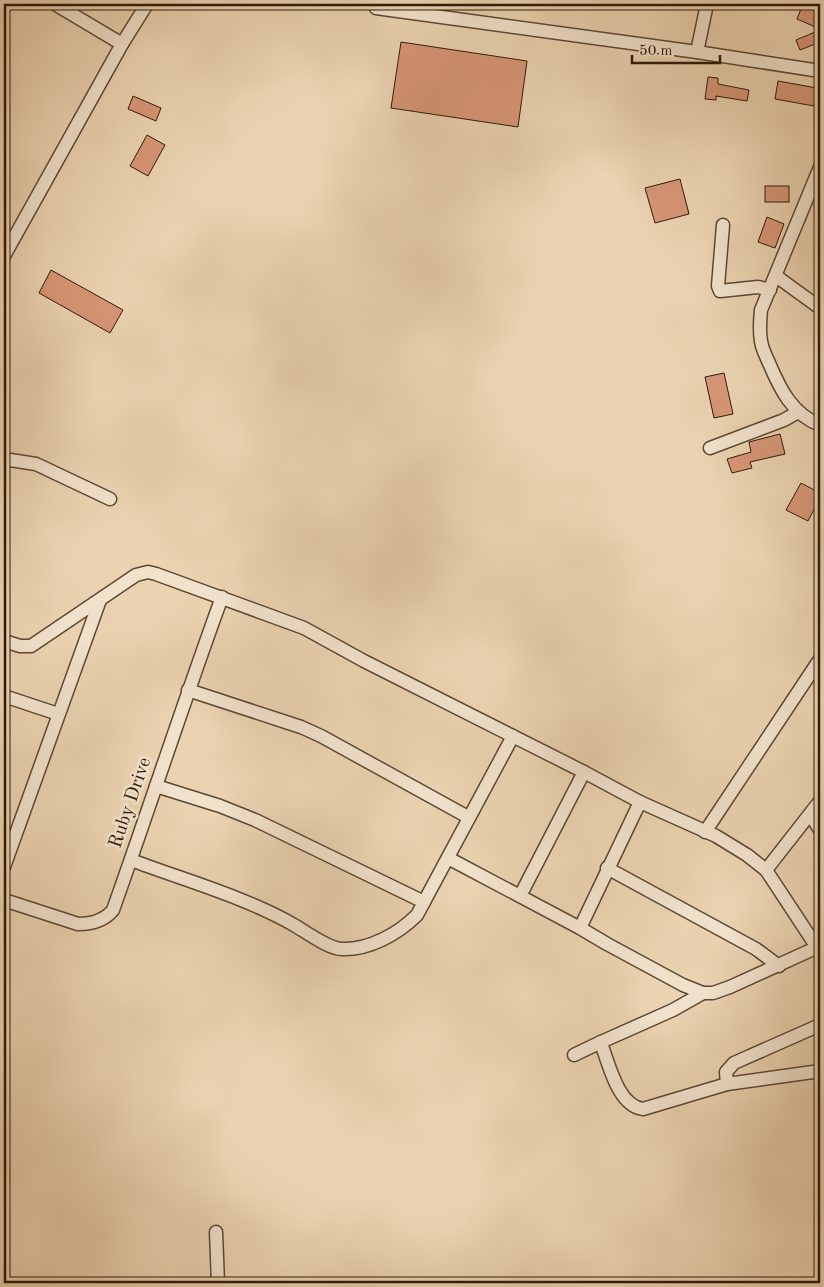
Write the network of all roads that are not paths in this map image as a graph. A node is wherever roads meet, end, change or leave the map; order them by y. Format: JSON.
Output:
{"nodes":[{"id":1,"x":55,"y":4,"type":"edge"},
{"id":2,"x":148,"y":4,"type":"edge"},
{"id":3,"x":707,"y":4,"type":"edge"},
{"id":4,"x":376,"y":8,"type":"dead end"},
{"id":5,"x":122,"y":44,"type":"junction"},
{"id":6,"x":697,"y":52,"type":"junction"},
{"id":7,"x":820,"y":71,"type":"edge"},
{"id":8,"x":820,"y":167,"type":"edge"},
{"id":9,"x":817,"y":186,"type":"edge"},
{"id":10,"x":723,"y":225,"type":"dead end"},
{"id":11,"x":4,"y":256,"type":"edge"},
{"id":12,"x":776,"y":276,"type":"junction"},
{"id":13,"x":770,"y":290,"type":"junction"},
{"id":14,"x":820,"y":308,"type":"edge"},
{"id":15,"x":798,"y":412,"type":"junction"},
{"id":16,"x":820,"y":426,"type":"edge"},
{"id":17,"x":710,"y":448,"type":"dead end"},
{"id":18,"x":4,"y":459,"type":"edge"},
{"id":19,"x":110,"y":499,"type":"dead end"},
{"id":20,"x":222,"y":597,"type":"junction"},
{"id":21,"x":100,"y":600,"type":"junction"},
{"id":22,"x":4,"y":641,"type":"edge"},
{"id":23,"x":820,"y":659,"type":"edge"},
{"id":24,"x":188,"y":690,"type":"junction"},
{"id":25,"x":4,"y":696,"type":"edge"},
{"id":26,"x":58,"y":714,"type":"junction"},
{"id":27,"x":513,"y":736,"type":"junction"},
{"id":28,"x":584,"y":772,"type":"junction"},
{"id":29,"x":156,"y":786,"type":"junction"},
{"id":30,"x":820,"y":800,"type":"edge"},
{"id":31,"x":640,"y":802,"type":"junction"},
{"id":32,"x":810,"y":814,"type":"junction"},
{"id":33,"x":468,"y":817,"type":"junction"},
{"id":34,"x":820,"y":830,"type":"edge"},
{"id":35,"x":705,"y":832,"type":"junction"},
{"id":36,"x":448,"y":858,"type":"junction"},
{"id":37,"x":131,"y":860,"type":"junction"},
{"id":38,"x":4,"y":867,"type":"edge"},
{"id":39,"x":608,"y":868,"type":"junction"},
{"id":40,"x":766,"y":870,"type":"junction"},
{"id":41,"x":520,"y":896,"type":"junction"},
{"id":42,"x":4,"y":900,"type":"edge"},
{"id":43,"x":424,"y":902,"type":"junction"},
{"id":44,"x":580,"y":928,"type":"junction"},
{"id":45,"x":819,"y":948,"type":"edge"},
{"id":46,"x":779,"y":966,"type":"junction"},
{"id":47,"x":704,"y":993,"type":"junction"},
{"id":48,"x":820,"y":1025,"type":"edge"},
{"id":49,"x":601,"y":1042,"type":"junction"},
{"id":50,"x":574,"y":1055,"type":"dead end"},
{"id":51,"x":820,"y":1071,"type":"edge"},
{"id":52,"x":727,"y":1084,"type":"junction"},
{"id":53,"x":216,"y":1232,"type":"dead end"},
{"id":54,"x":218,"y":1283,"type":"edge"}],
"edges":[{"from":1,"to":5,"type":"street"},
{"from":2,"to":5,"type":"street"},
{"from":3,"to":6,"type":"street"},
{"from":4,"to":6,"type":"street"},
{"from":5,"to":11,"type":"street"},
{"from":6,"to":7,"type":"street"},
{"from":8,"to":9,"type":"street"},
{"from":9,"to":12,"type":"street"},
{"from":10,"to":13,"type":"street"},
{"from":12,"to":13,"type":"street"},
{"from":12,"to":14,"type":"street"},
{"from":13,"to":15,"type":"street"},
{"from":15,"to":16,"type":"street"},
{"from":15,"to":17,"type":"street"},
{"from":18,"to":19,"type":"street"},
{"from":20,"to":21,"type":"street"},
{"from":20,"to":24,"type":"street","name":"Ruby Drive"},
{"from":20,"to":27,"type":"street"},
{"from":21,"to":22,"type":"street"},
{"from":21,"to":26,"type":"street"},
{"from":23,"to":35,"type":"street"},
{"from":24,"to":29,"type":"street","name":"Ruby Drive"},
{"from":24,"to":33,"type":"street"},
{"from":25,"to":26,"type":"street"},
{"from":26,"to":38,"type":"street"},
{"from":27,"to":28,"type":"street"},
{"from":27,"to":33,"type":"street"},
{"from":28,"to":31,"type":"street"},
{"from":28,"to":41,"type":"street"},
{"from":29,"to":37,"type":"street","name":"Ruby Drive"},
{"from":29,"to":43,"type":"street"},
{"from":30,"to":32,"type":"street"},
{"from":31,"to":35,"type":"street"},
{"from":31,"to":39,"type":"street"},
{"from":32,"to":34,"type":"street"},
{"from":32,"to":40,"type":"street"},
{"from":33,"to":36,"type":"street"},
{"from":35,"to":40,"type":"street"},
{"from":36,"to":41,"type":"street"},
{"from":36,"to":43,"type":"street"},
{"from":37,"to":42,"type":"street","name":"Ruby Drive"},
{"from":37,"to":43,"type":"street"},
{"from":39,"to":44,"type":"street"},
{"from":39,"to":46,"type":"street"},
{"from":40,"to":45,"type":"street"},
{"from":41,"to":44,"type":"street"},
{"from":44,"to":47,"type":"street"},
{"from":45,"to":46,"type":"street"},
{"from":46,"to":47,"type":"street"},
{"from":47,"to":49,"type":"street"},
{"from":48,"to":52,"type":"street"},
{"from":49,"to":50,"type":"street"},
{"from":49,"to":52,"type":"street"},
{"from":51,"to":52,"type":"street"},
{"from":53,"to":54,"type":"street"}]}
